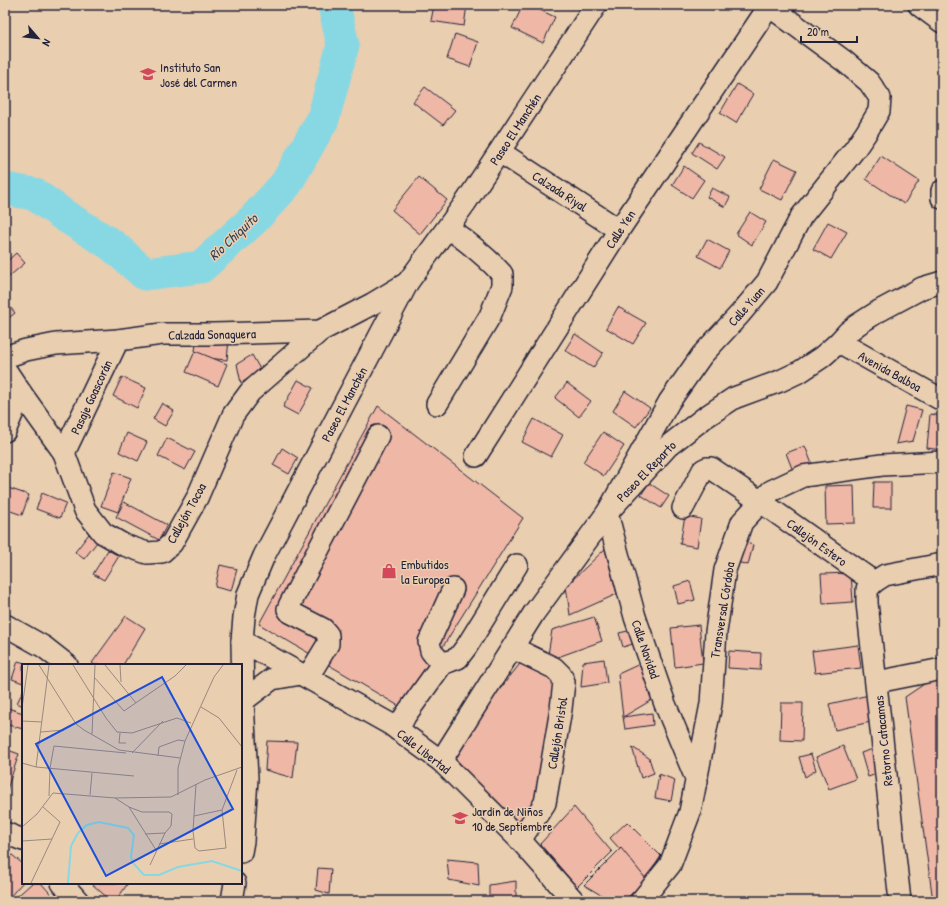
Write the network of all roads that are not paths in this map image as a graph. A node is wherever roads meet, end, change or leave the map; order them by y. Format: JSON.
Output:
{"nodes":[{"id":1,"x":596,"y":5,"type":"edge"},
{"id":2,"x":769,"y":5,"type":"edge"},
{"id":3,"x":920,"y":5,"type":"edge"},
{"id":4,"x":942,"y":22,"type":"edge"},
{"id":5,"x":500,"y":152,"type":"junction"},
{"id":6,"x":942,"y":191,"type":"edge"},
{"id":7,"x":942,"y":198,"type":"edge"},
{"id":8,"x":448,"y":228,"type":"junction"},
{"id":9,"x":619,"y":230,"type":"junction"},
{"id":10,"x":408,"y":282,"type":"junction"},
{"id":11,"x":942,"y":282,"type":"edge"},
{"id":12,"x":320,"y":331,"type":"junction"},
{"id":13,"x":118,"y":340,"type":"junction"},
{"id":14,"x":839,"y":342,"type":"junction"},
{"id":15,"x":5,"y":357,"type":"edge"},
{"id":16,"x":5,"y":369,"type":"edge"},
{"id":17,"x":21,"y":393,"type":"junction"},
{"id":18,"x":942,"y":400,"type":"edge"},
{"id":19,"x":437,"y":404,"type":"dead end"},
{"id":20,"x":5,"y":431,"type":"edge"},
{"id":21,"x":378,"y":436,"type":"dead end"},
{"id":22,"x":64,"y":453,"type":"junction"},
{"id":23,"x":476,"y":456,"type":"dead end"},
{"id":24,"x":942,"y":462,"type":"edge"},
{"id":25,"x":761,"y":502,"type":"junction"},
{"id":26,"x":683,"y":508,"type":"dead end"},
{"id":27,"x":607,"y":513,"type":"junction"},
{"id":28,"x":942,"y":564,"type":"edge"},
{"id":29,"x":517,"y":565,"type":"dead end"},
{"id":30,"x":874,"y":582,"type":"junction"},
{"id":31,"x":454,"y":590,"type":"dead end"},
{"id":32,"x":5,"y":625,"type":"edge"},
{"id":33,"x":242,"y":640,"type":"junction"},
{"id":34,"x":513,"y":648,"type":"junction"},
{"id":35,"x":66,"y":664,"type":"edge"},
{"id":36,"x":442,"y":664,"type":"junction"},
{"id":37,"x":942,"y":669,"type":"edge"},
{"id":38,"x":304,"y":675,"type":"junction"},
{"id":39,"x":877,"y":682,"type":"junction"},
{"id":40,"x":243,"y":701,"type":"junction"},
{"id":41,"x":398,"y":730,"type":"junction"},
{"id":42,"x":441,"y":761,"type":"junction"},
{"id":43,"x":244,"y":777,"type":"edge"},
{"id":44,"x":697,"y":781,"type":"junction"},
{"id":45,"x":5,"y":833,"type":"edge"},
{"id":46,"x":22,"y":840,"type":"edge"},
{"id":47,"x":520,"y":840,"type":"junction"},
{"id":48,"x":242,"y":846,"type":"edge"},
{"id":49,"x":63,"y":884,"type":"edge"},
{"id":50,"x":235,"y":884,"type":"edge"},
{"id":51,"x":78,"y":901,"type":"edge"},
{"id":52,"x":232,"y":901,"type":"edge"},
{"id":53,"x":574,"y":901,"type":"edge"},
{"id":54,"x":641,"y":901,"type":"edge"},
{"id":55,"x":900,"y":901,"type":"edge"}],
"edges":[{"from":1,"to":5,"type":"street","name":"Paseo El Manchén"},
{"from":2,"to":9,"type":"street","name":"Calle Yen"},
{"from":2,"to":27,"type":"street","name":"Calle Yuan"},
{"from":3,"to":4,"type":"street"},
{"from":5,"to":8,"type":"street","name":"Paseo El Manchén"},
{"from":5,"to":9,"type":"street","name":"Calzada Riyal"},
{"from":6,"to":7,"type":"street"},
{"from":8,"to":10,"type":"street","name":"Paseo El Manchén"},
{"from":8,"to":19,"type":"street"},
{"from":9,"to":23,"type":"street","name":"Calle Yen"},
{"from":10,"to":12,"type":"street","name":"Calzada Sonaguera"},
{"from":10,"to":33,"type":"street","name":"Paseo El Manchén"},
{"from":11,"to":14,"type":"street","name":"Paseo El Reparto"},
{"from":12,"to":13,"type":"street","name":"Calzada Sonaguera"},
{"from":12,"to":22,"type":"street","name":"Callejón Tocoa"},
{"from":13,"to":15,"type":"street","name":"Calzada Sonaguera"},
{"from":13,"to":22,"type":"street","name":"Pasaje Goascorán"},
{"from":14,"to":18,"type":"street","name":"Avenida Balboa"},
{"from":14,"to":27,"type":"street","name":"Paseo El Reparto"},
{"from":16,"to":17,"type":"street","name":"Callejón Tocoa"},
{"from":17,"to":20,"type":"street"},
{"from":17,"to":22,"type":"street","name":"Callejón Tocoa"},
{"from":21,"to":38,"type":"street"},
{"from":24,"to":25,"type":"street","name":"Transversal Córdoba"},
{"from":25,"to":26,"type":"street","name":"Callejón Estero"},
{"from":25,"to":30,"type":"street","name":"Callejón Estero"},
{"from":25,"to":44,"type":"street","name":"Transversal Córdoba"},
{"from":27,"to":34,"type":"street","name":"Paseo El Reparto"},
{"from":27,"to":44,"type":"street","name":"Calle Navidad"},
{"from":28,"to":30,"type":"street"},
{"from":29,"to":36,"type":"street"},
{"from":30,"to":39,"type":"street","name":"Retorno Catacamas"},
{"from":31,"to":36,"type":"street"},
{"from":32,"to":35,"type":"street"},
{"from":33,"to":38,"type":"street","name":"Calle Libertad"},
{"from":33,"to":40,"type":"street","name":"Paseo El Manchén"},
{"from":34,"to":42,"type":"street","name":"Paseo El Reparto"},
{"from":34,"to":47,"type":"street","name":"Callejón Bristol"},
{"from":36,"to":41,"type":"street"},
{"from":37,"to":39,"type":"street"},
{"from":38,"to":40,"type":"street"},
{"from":38,"to":41,"type":"street","name":"Calle Libertad"},
{"from":39,"to":55,"type":"street","name":"Retorno Catacamas"},
{"from":40,"to":43,"type":"street","name":"Paseo El Manchén"},
{"from":41,"to":42,"type":"street","name":"Calle Libertad"},
{"from":42,"to":47,"type":"street","name":"Calle Libertad"},
{"from":43,"to":48,"type":"street","name":"Paseo El Manchén"},
{"from":44,"to":54,"type":"street","name":"Transversal Córdoba"},
{"from":45,"to":46,"type":"street"},
{"from":47,"to":53,"type":"street","name":"Calle Libertad"},
{"from":49,"to":51,"type":"street"},
{"from":50,"to":52,"type":"street"}]}
